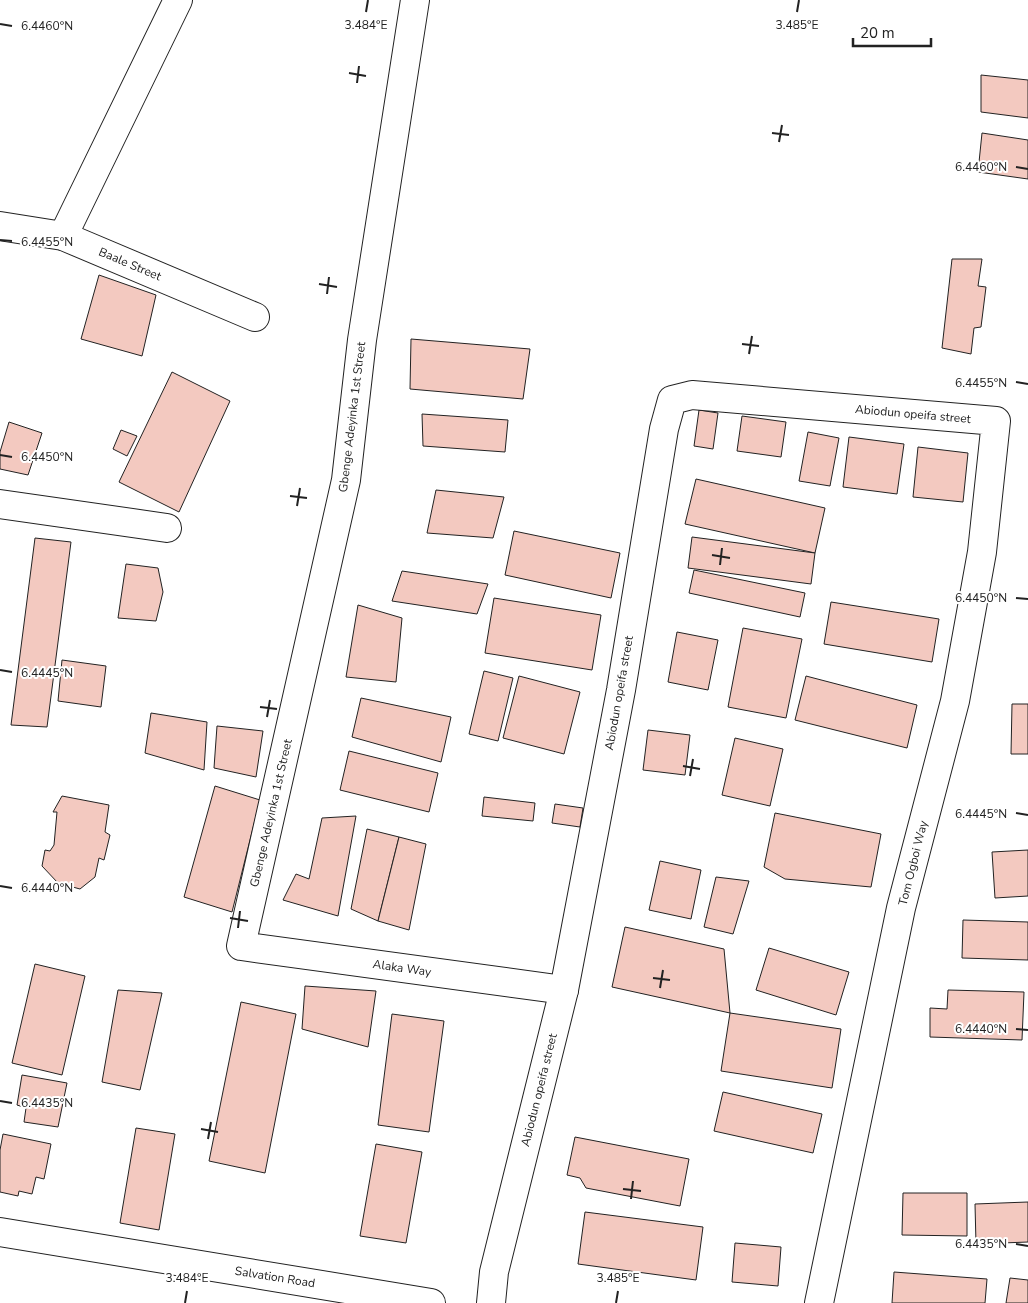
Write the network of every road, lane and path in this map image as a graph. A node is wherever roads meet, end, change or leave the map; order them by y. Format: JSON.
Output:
{"nodes":[{"id":1,"x":178,"y":0,"type":"edge"},
{"id":2,"x":415,"y":0,"type":"edge"},
{"id":3,"x":0,"y":226,"type":"edge"},
{"id":4,"x":63,"y":236,"type":"junction"},
{"id":5,"x":255,"y":317,"type":"dead end"},
{"id":6,"x":996,"y":421,"type":"joint"},
{"id":7,"x":0,"y":504,"type":"edge"},
{"id":8,"x":167,"y":528,"type":"dead end"},
{"id":9,"x":241,"y":946,"type":"joint"},
{"id":10,"x":564,"y":990,"type":"junction"},
{"id":11,"x":0,"y":1232,"type":"edge"},
{"id":12,"x":431,"y":1303,"type":"edge"},
{"id":13,"x":491,"y":1303,"type":"edge"},
{"id":14,"x":819,"y":1303,"type":"edge"}],
"edges":[{"from":1,"to":4,"type":"street"},
{"from":2,"to":9,"type":"street","name":"Gbenge Adeyinka 1st Street"},
{"from":3,"to":4,"type":"street","name":"Baale Street"},
{"from":4,"to":5,"type":"street","name":"Baale Street"},
{"from":6,"to":10,"type":"street","name":"Abiodun opeifa street"},
{"from":6,"to":14,"type":"street","name":"Tom Ogboi Way"},
{"from":7,"to":8,"type":"street"},
{"from":9,"to":10,"type":"street","name":"Alaka Way"},
{"from":10,"to":13,"type":"street","name":"Abiodun opeifa street"},
{"from":11,"to":12,"type":"street","name":"Salvation Road"}]}
